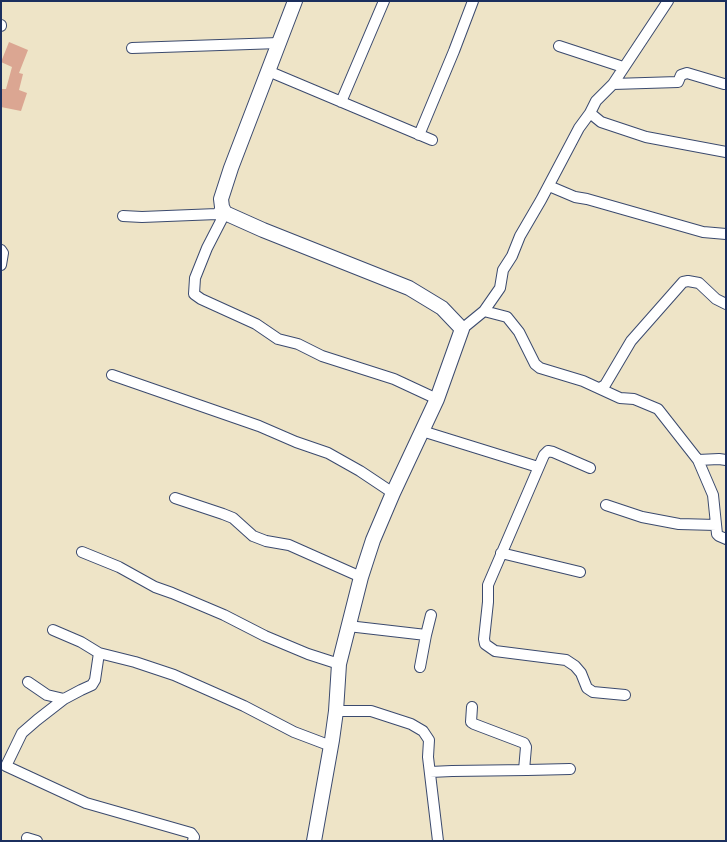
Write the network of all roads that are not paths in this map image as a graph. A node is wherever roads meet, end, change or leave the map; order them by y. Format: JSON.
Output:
{"nodes":[{"id":1,"x":295,"y":1,"type":"edge"},
{"id":2,"x":384,"y":1,"type":"edge"},
{"id":3,"x":473,"y":1,"type":"edge"},
{"id":4,"x":668,"y":1,"type":"edge"},
{"id":5,"x":279,"y":43,"type":"junction"},
{"id":6,"x":559,"y":46,"type":"dead end"},
{"id":7,"x":132,"y":48,"type":"dead end"},
{"id":8,"x":623,"y":67,"type":"junction"},
{"id":9,"x":268,"y":71,"type":"junction"},
{"id":10,"x":613,"y":84,"type":"junction"},
{"id":11,"x":724,"y":84,"type":"dead end"},
{"id":12,"x":342,"y":102,"type":"junction"},
{"id":13,"x":590,"y":113,"type":"junction"},
{"id":14,"x":419,"y":135,"type":"junction"},
{"id":15,"x":432,"y":140,"type":"dead end"},
{"id":16,"x":726,"y":152,"type":"edge"},
{"id":17,"x":549,"y":186,"type":"junction"},
{"id":18,"x":224,"y":210,"type":"junction"},
{"id":19,"x":123,"y":216,"type":"dead end"},
{"id":20,"x":726,"y":234,"type":"edge"},
{"id":21,"x":1,"y":250,"type":"edge"},
{"id":22,"x":1,"y":265,"type":"edge"},
{"id":23,"x":726,"y":304,"type":"edge"},
{"id":24,"x":484,"y":311,"type":"junction"},
{"id":25,"x":462,"y":329,"type":"junction"},
{"id":26,"x":112,"y":375,"type":"dead end"},
{"id":27,"x":600,"y":388,"type":"junction"},
{"id":28,"x":437,"y":399,"type":"junction"},
{"id":29,"x":422,"y":431,"type":"junction"},
{"id":30,"x":698,"y":460,"type":"junction"},
{"id":31,"x":726,"y":460,"type":"edge"},
{"id":32,"x":538,"y":467,"type":"junction"},
{"id":33,"x":590,"y":468,"type":"dead end"},
{"id":34,"x":393,"y":493,"type":"junction"},
{"id":35,"x":175,"y":498,"type":"dead end"},
{"id":36,"x":606,"y":505,"type":"dead end"},
{"id":37,"x":716,"y":525,"type":"junction"},
{"id":38,"x":726,"y":539,"type":"edge"},
{"id":39,"x":82,"y":552,"type":"dead end"},
{"id":40,"x":501,"y":553,"type":"junction"},
{"id":41,"x":580,"y":572,"type":"dead end"},
{"id":42,"x":361,"y":577,"type":"junction"},
{"id":43,"x":431,"y":615,"type":"dead end"},
{"id":44,"x":348,"y":626,"type":"junction"},
{"id":45,"x":53,"y":630,"type":"dead end"},
{"id":46,"x":426,"y":635,"type":"junction"},
{"id":47,"x":100,"y":653,"type":"junction"},
{"id":48,"x":339,"y":664,"type":"junction"},
{"id":49,"x":420,"y":666,"type":"dead end"},
{"id":50,"x":28,"y":682,"type":"dead end"},
{"id":51,"x":625,"y":695,"type":"dead end"},
{"id":52,"x":64,"y":699,"type":"junction"},
{"id":53,"x":472,"y":707,"type":"dead end"},
{"id":54,"x":336,"y":711,"type":"junction"},
{"id":55,"x":331,"y":746,"type":"junction"},
{"id":56,"x":570,"y":769,"type":"dead end"},
{"id":57,"x":524,"y":770,"type":"junction"},
{"id":58,"x":430,"y":772,"type":"junction"},
{"id":59,"x":27,"y":838,"type":"dead end"},
{"id":60,"x":37,"y":841,"type":"edge"},
{"id":61,"x":193,"y":841,"type":"edge"},
{"id":62,"x":314,"y":841,"type":"edge"},
{"id":63,"x":438,"y":841,"type":"edge"}],
"edges":[{"from":1,"to":5,"type":"street"},
{"from":2,"to":12,"type":"street"},
{"from":3,"to":14,"type":"street"},
{"from":4,"to":8,"type":"street"},
{"from":5,"to":7,"type":"street"},
{"from":5,"to":9,"type":"street"},
{"from":6,"to":8,"type":"street"},
{"from":8,"to":10,"type":"street"},
{"from":9,"to":12,"type":"street"},
{"from":9,"to":18,"type":"street"},
{"from":10,"to":11,"type":"street"},
{"from":10,"to":13,"type":"street"},
{"from":12,"to":14,"type":"street"},
{"from":13,"to":16,"type":"street"},
{"from":13,"to":17,"type":"street"},
{"from":14,"to":15,"type":"street"},
{"from":17,"to":20,"type":"street"},
{"from":17,"to":24,"type":"street"},
{"from":18,"to":19,"type":"street"},
{"from":18,"to":25,"type":"street"},
{"from":18,"to":28,"type":"street"},
{"from":21,"to":22,"type":"street"},
{"from":23,"to":27,"type":"street"},
{"from":24,"to":25,"type":"street"},
{"from":24,"to":27,"type":"street"},
{"from":25,"to":28,"type":"street"},
{"from":26,"to":34,"type":"street"},
{"from":27,"to":30,"type":"street"},
{"from":28,"to":29,"type":"street"},
{"from":29,"to":32,"type":"street"},
{"from":29,"to":34,"type":"street"},
{"from":30,"to":31,"type":"street"},
{"from":30,"to":37,"type":"street"},
{"from":32,"to":33,"type":"street"},
{"from":32,"to":40,"type":"street"},
{"from":34,"to":42,"type":"street"},
{"from":35,"to":42,"type":"street"},
{"from":36,"to":37,"type":"street"},
{"from":37,"to":38,"type":"street"},
{"from":39,"to":48,"type":"street"},
{"from":40,"to":41,"type":"street"},
{"from":40,"to":51,"type":"street"},
{"from":42,"to":44,"type":"street"},
{"from":43,"to":46,"type":"street"},
{"from":44,"to":46,"type":"street"},
{"from":44,"to":48,"type":"street"},
{"from":45,"to":47,"type":"street"},
{"from":46,"to":49,"type":"street"},
{"from":47,"to":52,"type":"street"},
{"from":47,"to":55,"type":"street"},
{"from":48,"to":54,"type":"street"},
{"from":50,"to":52,"type":"street"},
{"from":52,"to":61,"type":"street"},
{"from":53,"to":57,"type":"street"},
{"from":54,"to":55,"type":"street"},
{"from":54,"to":58,"type":"street"},
{"from":55,"to":62,"type":"street"},
{"from":56,"to":57,"type":"street"},
{"from":57,"to":58,"type":"street"},
{"from":58,"to":63,"type":"street"},
{"from":59,"to":60,"type":"street"}]}
